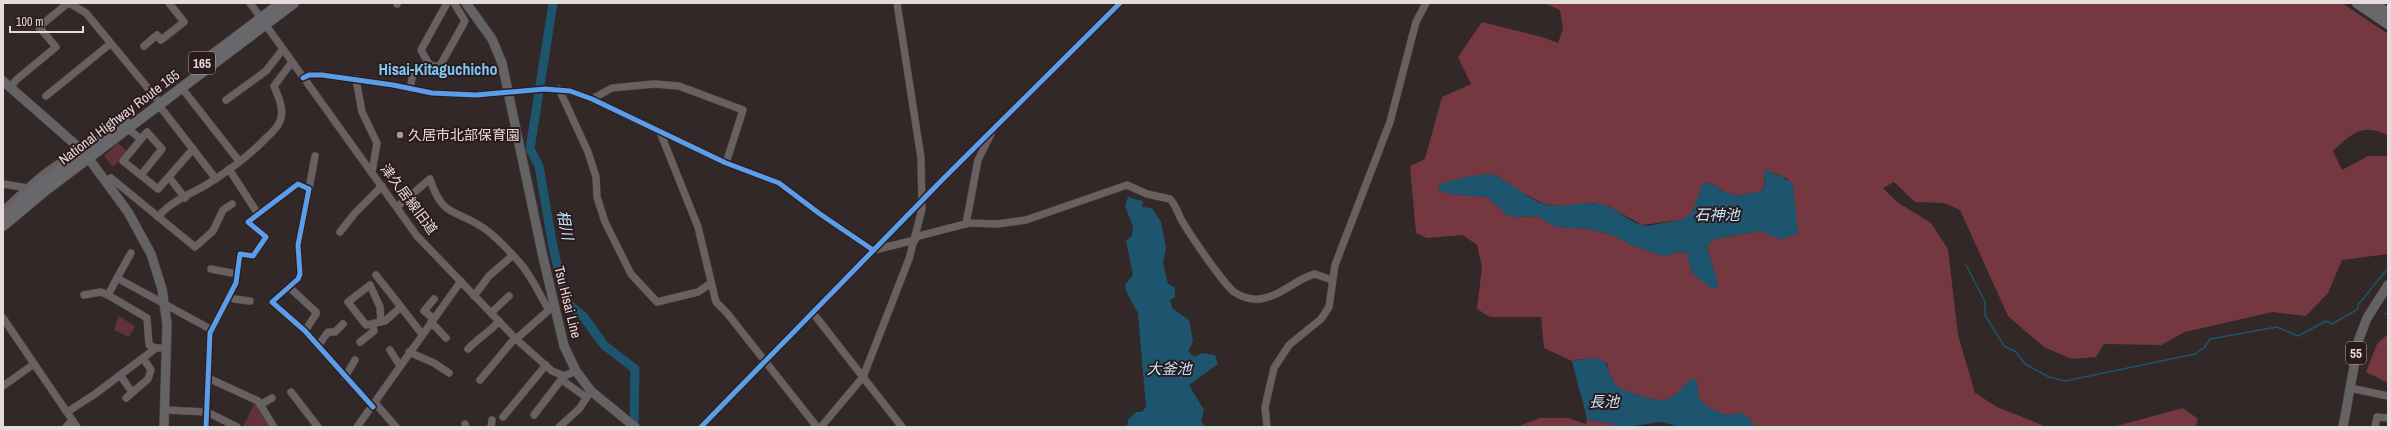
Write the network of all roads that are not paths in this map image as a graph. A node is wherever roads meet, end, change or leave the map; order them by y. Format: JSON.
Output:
{"nodes":[{"id":1,"x":68,"y":3,"type":"edge"},
{"id":2,"x":169,"y":3,"type":"edge"},
{"id":3,"x":250,"y":3,"type":"edge"},
{"id":4,"x":281,"y":3,"type":"edge"},
{"id":5,"x":294,"y":3,"type":"edge"},
{"id":6,"x":447,"y":3,"type":"edge"},
{"id":7,"x":454,"y":3,"type":"edge"},
{"id":8,"x":466,"y":3,"type":"edge"},
{"id":9,"x":897,"y":3,"type":"edge"},
{"id":10,"x":1120,"y":3,"type":"edge"},
{"id":11,"x":1426,"y":3,"type":"edge"},
{"id":12,"x":2357,"y":3,"type":"edge"},
{"id":13,"x":2373,"y":3,"type":"edge"},
{"id":14,"x":2388,"y":13,"type":"edge"},
{"id":15,"x":263,"y":21,"type":"junction"},
{"id":16,"x":2388,"y":24,"type":"edge"},
{"id":17,"x":110,"y":44,"type":"junction"},
{"id":18,"x":144,"y":46,"type":"dead end"},
{"id":19,"x":283,"y":49,"type":"junction"},
{"id":20,"x":292,"y":62,"type":"junction"},
{"id":21,"x":429,"y":64,"type":"junction"},
{"id":22,"x":303,"y":78,"type":"junction"},
{"id":23,"x":356,"y":79,"type":"junction"},
{"id":24,"x":5,"y":84,"type":"edge"},
{"id":25,"x":181,"y":87,"type":"junction"},
{"id":26,"x":410,"y":88,"type":"junction"},
{"id":27,"x":558,"y":89,"type":"junction"},
{"id":28,"x":509,"y":93,"type":"junction"},
{"id":29,"x":46,"y":96,"type":"dead end"},
{"id":30,"x":592,"y":98,"type":"junction"},
{"id":31,"x":226,"y":100,"type":"dead end"},
{"id":32,"x":157,"y":101,"type":"junction"},
{"id":33,"x":130,"y":126,"type":"junction"},
{"id":34,"x":992,"y":130,"type":"junction"},
{"id":35,"x":660,"y":132,"type":"junction"},
{"id":36,"x":141,"y":139,"type":"junction"},
{"id":37,"x":192,"y":149,"type":"junction"},
{"id":38,"x":315,"y":156,"type":"dead end"},
{"id":39,"x":87,"y":157,"type":"junction"},
{"id":40,"x":239,"y":161,"type":"junction"},
{"id":41,"x":726,"y":163,"type":"junction"},
{"id":42,"x":229,"y":169,"type":"junction"},
{"id":43,"x":372,"y":172,"type":"junction"},
{"id":44,"x":142,"y":175,"type":"junction"},
{"id":45,"x":169,"y":177,"type":"junction"},
{"id":46,"x":111,"y":178,"type":"dead end"},
{"id":47,"x":216,"y":179,"type":"junction"},
{"id":48,"x":3,"y":184,"type":"edge"},
{"id":49,"x":382,"y":186,"type":"junction"},
{"id":50,"x":28,"y":188,"type":"junction"},
{"id":51,"x":309,"y":189,"type":"junction"},
{"id":52,"x":185,"y":198,"type":"junction"},
{"id":53,"x":922,"y":200,"type":"junction"},
{"id":54,"x":232,"y":204,"type":"dead end"},
{"id":55,"x":397,"y":207,"type":"junction"},
{"id":56,"x":3,"y":210,"type":"edge"},
{"id":57,"x":258,"y":214,"type":"junction"},
{"id":58,"x":158,"y":217,"type":"junction"},
{"id":59,"x":966,"y":224,"type":"junction"},
{"id":60,"x":4,"y":225,"type":"edge"},
{"id":61,"x":340,"y":232,"type":"dead end"},
{"id":62,"x":915,"y":239,"type":"junction"},
{"id":63,"x":873,"y":250,"type":"junction"},
{"id":64,"x":130,"y":253,"type":"dead end"},
{"id":65,"x":512,"y":256,"type":"junction"},
{"id":66,"x":211,"y":269,"type":"dead end"},
{"id":67,"x":237,"y":274,"type":"junction"},
{"id":68,"x":376,"y":275,"type":"dead end"},
{"id":69,"x":117,"y":278,"type":"junction"},
{"id":70,"x":1332,"y":280,"type":"junction"},
{"id":71,"x":461,"y":281,"type":"junction"},
{"id":72,"x":711,"y":283,"type":"junction"},
{"id":73,"x":2388,"y":286,"type":"edge"},
{"id":74,"x":289,"y":287,"type":"junction"},
{"id":75,"x":84,"y":295,"type":"dead end"},
{"id":76,"x":108,"y":296,"type":"junction"},
{"id":77,"x":229,"y":296,"type":"junction"},
{"id":78,"x":474,"y":296,"type":"junction"},
{"id":79,"x":509,"y":296,"type":"dead end"},
{"id":80,"x":434,"y":299,"type":"dead end"},
{"id":81,"x":250,"y":302,"type":"dead end"},
{"id":82,"x":165,"y":304,"type":"junction"},
{"id":83,"x":401,"y":307,"type":"junction"},
{"id":84,"x":552,"y":309,"type":"junction"},
{"id":85,"x":491,"y":313,"type":"junction"},
{"id":86,"x":813,"y":313,"type":"junction"},
{"id":87,"x":3,"y":318,"type":"edge"},
{"id":88,"x":432,"y":320,"type":"junction"},
{"id":89,"x":499,"y":321,"type":"junction"},
{"id":90,"x":381,"y":322,"type":"junction"},
{"id":91,"x":343,"y":324,"type":"dead end"},
{"id":92,"x":372,"y":324,"type":"junction"},
{"id":93,"x":212,"y":330,"type":"junction"},
{"id":94,"x":305,"y":330,"type":"junction"},
{"id":95,"x":422,"y":334,"type":"junction"},
{"id":96,"x":446,"y":338,"type":"dead end"},
{"id":97,"x":516,"y":338,"type":"junction"},
{"id":98,"x":360,"y":342,"type":"dead end"},
{"id":99,"x":318,"y":346,"type":"junction"},
{"id":100,"x":156,"y":348,"type":"junction"},
{"id":101,"x":167,"y":348,"type":"junction"},
{"id":102,"x":468,"y":349,"type":"dead end"},
{"id":103,"x":390,"y":350,"type":"dead end"},
{"id":104,"x":409,"y":352,"type":"junction"},
{"id":105,"x":143,"y":358,"type":"junction"},
{"id":106,"x":355,"y":360,"type":"dead end"},
{"id":107,"x":765,"y":362,"type":"junction"},
{"id":108,"x":34,"y":364,"type":"junction"},
{"id":109,"x":546,"y":365,"type":"junction"},
{"id":110,"x":400,"y":366,"type":"junction"},
{"id":111,"x":576,"y":371,"type":"junction"},
{"id":112,"x":449,"y":373,"type":"dead end"},
{"id":113,"x":120,"y":375,"type":"junction"},
{"id":114,"x":345,"y":377,"type":"junction"},
{"id":115,"x":863,"y":377,"type":"junction"},
{"id":116,"x":208,"y":378,"type":"junction"},
{"id":117,"x":563,"y":378,"type":"junction"},
{"id":118,"x":480,"y":380,"type":"dead end"},
{"id":119,"x":3,"y":386,"type":"edge"},
{"id":120,"x":2350,"y":388,"type":"junction"},
{"id":121,"x":132,"y":392,"type":"junction"},
{"id":122,"x":291,"y":392,"type":"dead end"},
{"id":123,"x":587,"y":393,"type":"junction"},
{"id":124,"x":2388,"y":396,"type":"edge"},
{"id":125,"x":126,"y":398,"type":"dead end"},
{"id":126,"x":272,"y":398,"type":"dead end"},
{"id":127,"x":260,"y":405,"type":"junction"},
{"id":128,"x":374,"y":405,"type":"junction"},
{"id":129,"x":165,"y":410,"type":"junction"},
{"id":130,"x":67,"y":412,"type":"junction"},
{"id":131,"x":206,"y":412,"type":"junction"},
{"id":132,"x":534,"y":415,"type":"dead end"},
{"id":133,"x":503,"y":417,"type":"dead end"},
{"id":134,"x":2388,"y":418,"type":"edge"},
{"id":135,"x":72,"y":420,"type":"junction"},
{"id":136,"x":633,"y":425,"type":"edge"},
{"id":137,"x":66,"y":427,"type":"edge"},
{"id":138,"x":78,"y":427,"type":"edge"},
{"id":139,"x":164,"y":427,"type":"edge"},
{"id":140,"x":206,"y":427,"type":"edge"},
{"id":141,"x":237,"y":427,"type":"edge"},
{"id":142,"x":274,"y":427,"type":"edge"},
{"id":143,"x":318,"y":427,"type":"edge"},
{"id":144,"x":357,"y":427,"type":"edge"},
{"id":145,"x":396,"y":427,"type":"edge"},
{"id":146,"x":559,"y":427,"type":"edge"},
{"id":147,"x":701,"y":427,"type":"edge"},
{"id":148,"x":817,"y":427,"type":"edge"},
{"id":149,"x":821,"y":427,"type":"edge"},
{"id":150,"x":902,"y":427,"type":"edge"},
{"id":151,"x":1267,"y":427,"type":"edge"},
{"id":152,"x":2343,"y":427,"type":"edge"},
{"id":153,"x":2375,"y":427,"type":"edge"}],
"edges":[{"from":1,"to":17,"type":"street"},
{"from":1,"to":24,"type":"street"},
{"from":2,"to":18,"type":"street"},
{"from":3,"to":15,"type":"street","name":"津久居線旧道"},
{"from":4,"to":15,"type":"highway","name":"National Highway Route 165","number":"165"},
{"from":5,"to":15,"type":"highway","name":"National Highway Route 165","number":"165"},
{"from":6,"to":21,"type":"street"},
{"from":7,"to":21,"type":"street"},
{"from":8,"to":28,"type":"main road","name":"Tsu Hisai Line"},
{"from":9,"to":53,"type":"street"},
{"from":10,"to":34,"type":"street"},
{"from":11,"to":70,"type":"street"},
{"from":12,"to":16,"type":"highway"},
{"from":13,"to":14,"type":"highway"},
{"from":15,"to":19,"type":"street","name":"津久居線旧道"},
{"from":15,"to":25,"type":"highway","name":"National Highway Route 165","number":"165"},
{"from":15,"to":32,"type":"highway","name":"National Highway Route 165","number":"165"},
{"from":17,"to":29,"type":"street"},
{"from":17,"to":32,"type":"street"},
{"from":19,"to":20,"type":"street","name":"津久居線旧道"},
{"from":19,"to":31,"type":"street"},
{"from":20,"to":22,"type":"street","name":"津久居線旧道"},
{"from":20,"to":40,"type":"street"},
{"from":21,"to":26,"type":"street"},
{"from":22,"to":23,"type":"street"},
{"from":22,"to":43,"type":"street","name":"津久居線旧道"},
{"from":23,"to":26,"type":"street"},
{"from":23,"to":43,"type":"street"},
{"from":24,"to":39,"type":"main road"},
{"from":25,"to":32,"type":"highway","name":"National Highway Route 165","number":"165"},
{"from":25,"to":40,"type":"street"},
{"from":26,"to":28,"type":"street"},
{"from":27,"to":28,"type":"street"},
{"from":27,"to":30,"type":"street"},
{"from":27,"to":72,"type":"street"},
{"from":28,"to":84,"type":"main road","name":"Tsu Hisai Line"},
{"from":30,"to":35,"type":"street"},
{"from":30,"to":41,"type":"street"},
{"from":32,"to":33,"type":"highway","name":"National Highway Route 165","number":"165"},
{"from":32,"to":37,"type":"street"},
{"from":32,"to":39,"type":"highway","name":"National Highway Route 165","number":"165"},
{"from":33,"to":36,"type":"street"},
{"from":33,"to":39,"type":"highway","name":"National Highway Route 165","number":"165"},
{"from":34,"to":53,"type":"street"},
{"from":34,"to":59,"type":"street"},
{"from":35,"to":41,"type":"street"},
{"from":35,"to":72,"type":"street"},
{"from":36,"to":44,"type":"street"},
{"from":36,"to":44,"type":"street"},
{"from":37,"to":45,"type":"street"},
{"from":37,"to":47,"type":"street"},
{"from":38,"to":51,"type":"street"},
{"from":39,"to":50,"type":"street","number":"165"},
{"from":39,"to":60,"type":"street","number":"165"},
{"from":39,"to":60,"type":"highway","name":"National Highway Route 165","number":"165"},
{"from":39,"to":82,"type":"main road"},
{"from":40,"to":42,"type":"street"},
{"from":41,"to":63,"type":"street"},
{"from":42,"to":47,"type":"street"},
{"from":42,"to":57,"type":"street"},
{"from":43,"to":49,"type":"street","name":"津久居線旧道"},
{"from":44,"to":45,"type":"street"},
{"from":45,"to":52,"type":"street"},
{"from":46,"to":58,"type":"street"},
{"from":47,"to":52,"type":"street"},
{"from":48,"to":50,"type":"street"},
{"from":49,"to":55,"type":"street","name":"津久居線旧道"},
{"from":49,"to":61,"type":"street"},
{"from":50,"to":56,"type":"street","number":"165"},
{"from":51,"to":57,"type":"street"},
{"from":51,"to":74,"type":"street"},
{"from":52,"to":58,"type":"street"},
{"from":53,"to":62,"type":"street"},
{"from":53,"to":63,"type":"street"},
{"from":54,"to":58,"type":"street"},
{"from":55,"to":65,"type":"street"},
{"from":55,"to":71,"type":"street","name":"津久居線旧道"},
{"from":57,"to":67,"type":"street"},
{"from":59,"to":62,"type":"street"},
{"from":59,"to":70,"type":"street"},
{"from":62,"to":63,"type":"street"},
{"from":62,"to":115,"type":"street"},
{"from":63,"to":86,"type":"street"},
{"from":64,"to":69,"type":"street"},
{"from":65,"to":78,"type":"street"},
{"from":65,"to":84,"type":"street"},
{"from":66,"to":67,"type":"street"},
{"from":67,"to":77,"type":"street"},
{"from":68,"to":83,"type":"street"},
{"from":69,"to":76,"type":"street"},
{"from":69,"to":82,"type":"street"},
{"from":70,"to":151,"type":"street"},
{"from":71,"to":78,"type":"street","name":"津久居線旧道"},
{"from":71,"to":88,"type":"street"},
{"from":72,"to":107,"type":"street"},
{"from":73,"to":120,"type":"main road","number":"55"},
{"from":74,"to":94,"type":"street"},
{"from":74,"to":94,"type":"street"},
{"from":75,"to":76,"type":"street"},
{"from":76,"to":100,"type":"street"},
{"from":77,"to":81,"type":"street"},
{"from":77,"to":93,"type":"street"},
{"from":78,"to":85,"type":"street","name":"津久居線旧道"},
{"from":79,"to":85,"type":"street"},
{"from":80,"to":88,"type":"street"},
{"from":82,"to":93,"type":"street"},
{"from":82,"to":101,"type":"main road"},
{"from":83,"to":90,"type":"street"},
{"from":83,"to":95,"type":"street"},
{"from":84,"to":97,"type":"street"},
{"from":84,"to":111,"type":"main road","name":"Tsu Hisai Line"},
{"from":85,"to":89,"type":"street","name":"津久居線旧道"},
{"from":86,"to":107,"type":"street"},
{"from":86,"to":115,"type":"street"},
{"from":87,"to":108,"type":"street"},
{"from":88,"to":95,"type":"street"},
{"from":88,"to":96,"type":"street"},
{"from":89,"to":97,"type":"street","name":"津久居線旧道"},
{"from":89,"to":102,"type":"street"},
{"from":90,"to":92,"type":"street"},
{"from":90,"to":92,"type":"street"},
{"from":91,"to":99,"type":"street"},
{"from":92,"to":98,"type":"street"},
{"from":93,"to":116,"type":"street"},
{"from":94,"to":99,"type":"street"},
{"from":95,"to":104,"type":"street"},
{"from":97,"to":109,"type":"street","name":"津久居線旧道"},
{"from":97,"to":118,"type":"street"},
{"from":99,"to":114,"type":"street"},
{"from":100,"to":101,"type":"street"},
{"from":100,"to":105,"type":"street"},
{"from":101,"to":129,"type":"main road"},
{"from":103,"to":110,"type":"street"},
{"from":104,"to":110,"type":"street"},
{"from":104,"to":112,"type":"street"},
{"from":105,"to":113,"type":"street"},
{"from":105,"to":121,"type":"street"},
{"from":106,"to":114,"type":"street"},
{"from":107,"to":147,"type":"street"},
{"from":107,"to":148,"type":"street"},
{"from":108,"to":119,"type":"street"},
{"from":108,"to":130,"type":"street"},
{"from":109,"to":117,"type":"street","name":"津久居線旧道"},
{"from":109,"to":133,"type":"street"},
{"from":110,"to":128,"type":"street"},
{"from":111,"to":117,"type":"street"},
{"from":111,"to":123,"type":"main road","name":"Tsu Hisai Line"},
{"from":113,"to":121,"type":"street"},
{"from":113,"to":130,"type":"street"},
{"from":114,"to":128,"type":"street"},
{"from":115,"to":149,"type":"street"},
{"from":115,"to":150,"type":"street"},
{"from":116,"to":127,"type":"street"},
{"from":116,"to":131,"type":"street"},
{"from":117,"to":123,"type":"street","name":"津久居線旧道"},
{"from":117,"to":132,"type":"street"},
{"from":120,"to":124,"type":"street"},
{"from":120,"to":152,"type":"main road","number":"55"},
{"from":121,"to":125,"type":"street"},
{"from":122,"to":143,"type":"street"},
{"from":123,"to":136,"type":"main road","name":"Tsu Hisai Line"},
{"from":123,"to":146,"type":"street"},
{"from":126,"to":127,"type":"street"},
{"from":127,"to":142,"type":"street"},
{"from":128,"to":144,"type":"street"},
{"from":128,"to":145,"type":"street"},
{"from":129,"to":131,"type":"street"},
{"from":129,"to":139,"type":"main road"},
{"from":130,"to":135,"type":"street"},
{"from":131,"to":140,"type":"street"},
{"from":131,"to":141,"type":"street"},
{"from":134,"to":153,"type":"street"},
{"from":135,"to":137,"type":"street"},
{"from":135,"to":138,"type":"street"}]}
